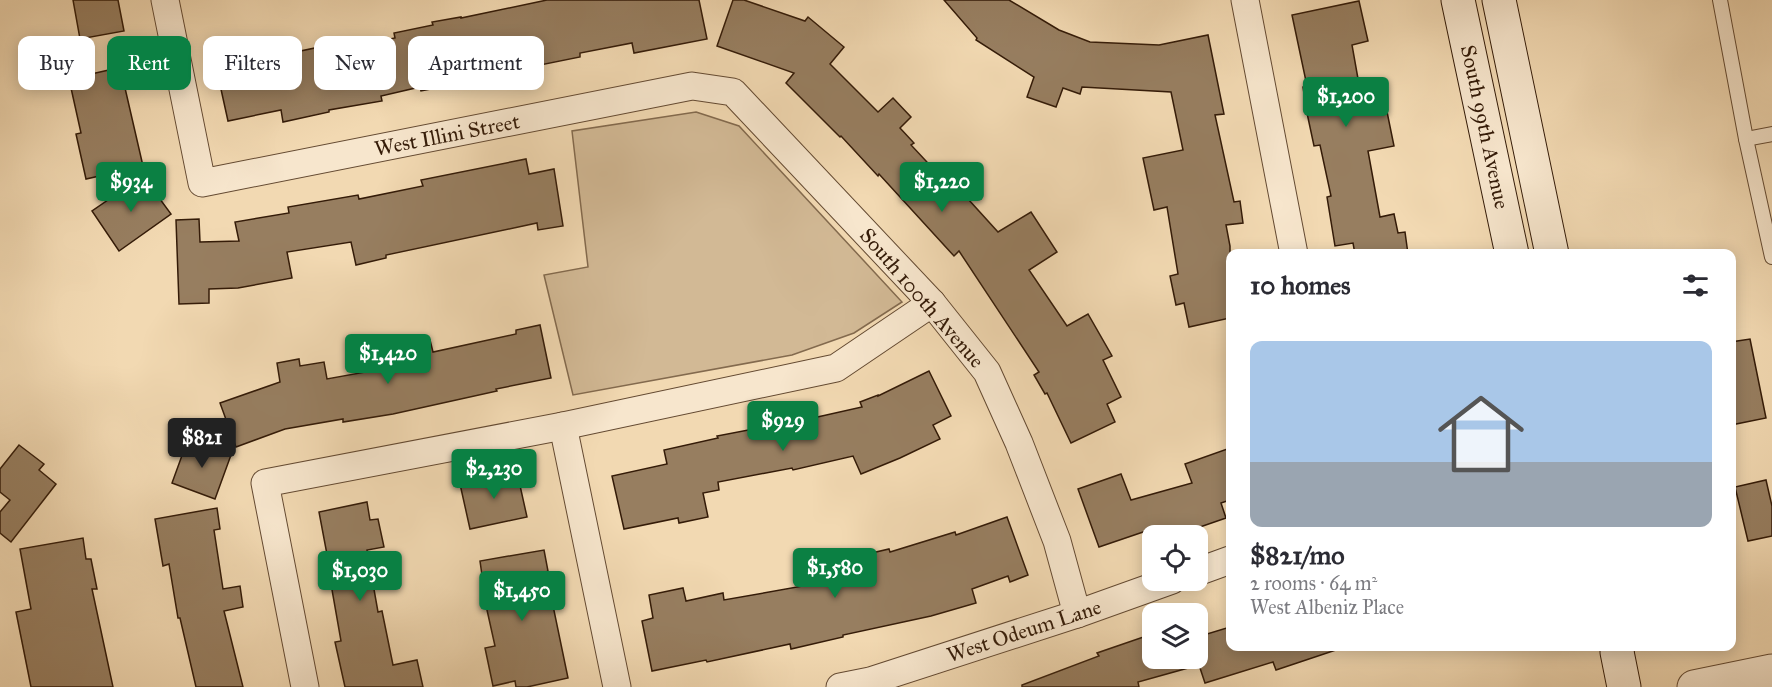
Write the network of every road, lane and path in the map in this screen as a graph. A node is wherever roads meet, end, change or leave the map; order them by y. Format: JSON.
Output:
{"nodes":[{"id":1,"x":165,"y":0,"type":"edge"},
{"id":2,"x":1245,"y":0,"type":"edge"},
{"id":3,"x":1458,"y":0,"type":"edge"},
{"id":4,"x":1499,"y":0,"type":"edge"},
{"id":5,"x":1720,"y":0,"type":"edge"},
{"id":6,"x":692,"y":86,"type":"joint"},
{"id":7,"x":1772,"y":134,"type":"edge"},
{"id":8,"x":1746,"y":139,"type":"junction"},
{"id":9,"x":1293,"y":249,"type":"edge"},
{"id":10,"x":1511,"y":249,"type":"edge"},
{"id":11,"x":1551,"y":249,"type":"edge"},
{"id":12,"x":1772,"y":257,"type":"edge"},
{"id":13,"x":932,"y":303,"type":"junction"},
{"id":14,"x":563,"y":426,"type":"junction"},
{"id":15,"x":1226,"y":561,"type":"edge"},
{"id":16,"x":1208,"y":568,"type":"edge"},
{"id":17,"x":1142,"y":591,"type":"edge"},
{"id":18,"x":1077,"y":614,"type":"junction"},
{"id":19,"x":1617,"y":651,"type":"edge"},
{"id":20,"x":1772,"y":671,"type":"edge"},
{"id":21,"x":871,"y":684,"type":"edge"},
{"id":22,"x":304,"y":687,"type":"edge"},
{"id":23,"x":617,"y":687,"type":"edge"},
{"id":24,"x":840,"y":687,"type":"edge"},
{"id":25,"x":1624,"y":687,"type":"edge"},
{"id":26,"x":1695,"y":687,"type":"edge"}],
"edges":[{"from":1,"to":6,"type":"street","name":"West Illini Street"},
{"from":2,"to":9,"type":"street"},
{"from":3,"to":10,"type":"main road","name":"South 99th Avenue"},
{"from":4,"to":11,"type":"main road","name":"South 99th Avenue"},
{"from":5,"to":8,"type":"lane"},
{"from":6,"to":13,"type":"street","name":"South 100th Avenue"},
{"from":7,"to":8,"type":"lane"},
{"from":8,"to":12,"type":"lane"},
{"from":13,"to":14,"type":"street"},
{"from":13,"to":18,"type":"street","name":"South 100th Avenue"},
{"from":14,"to":22,"type":"street"},
{"from":14,"to":23,"type":"street"},
{"from":15,"to":16,"type":"street"},
{"from":17,"to":18,"type":"street","name":"West Odeum Lane"},
{"from":18,"to":21,"type":"street","name":"West Odeum Lane"},
{"from":19,"to":25,"type":"main road"},
{"from":20,"to":26,"type":"main road"},
{"from":21,"to":24,"type":"street","name":"West Odeum Lane"}]}
